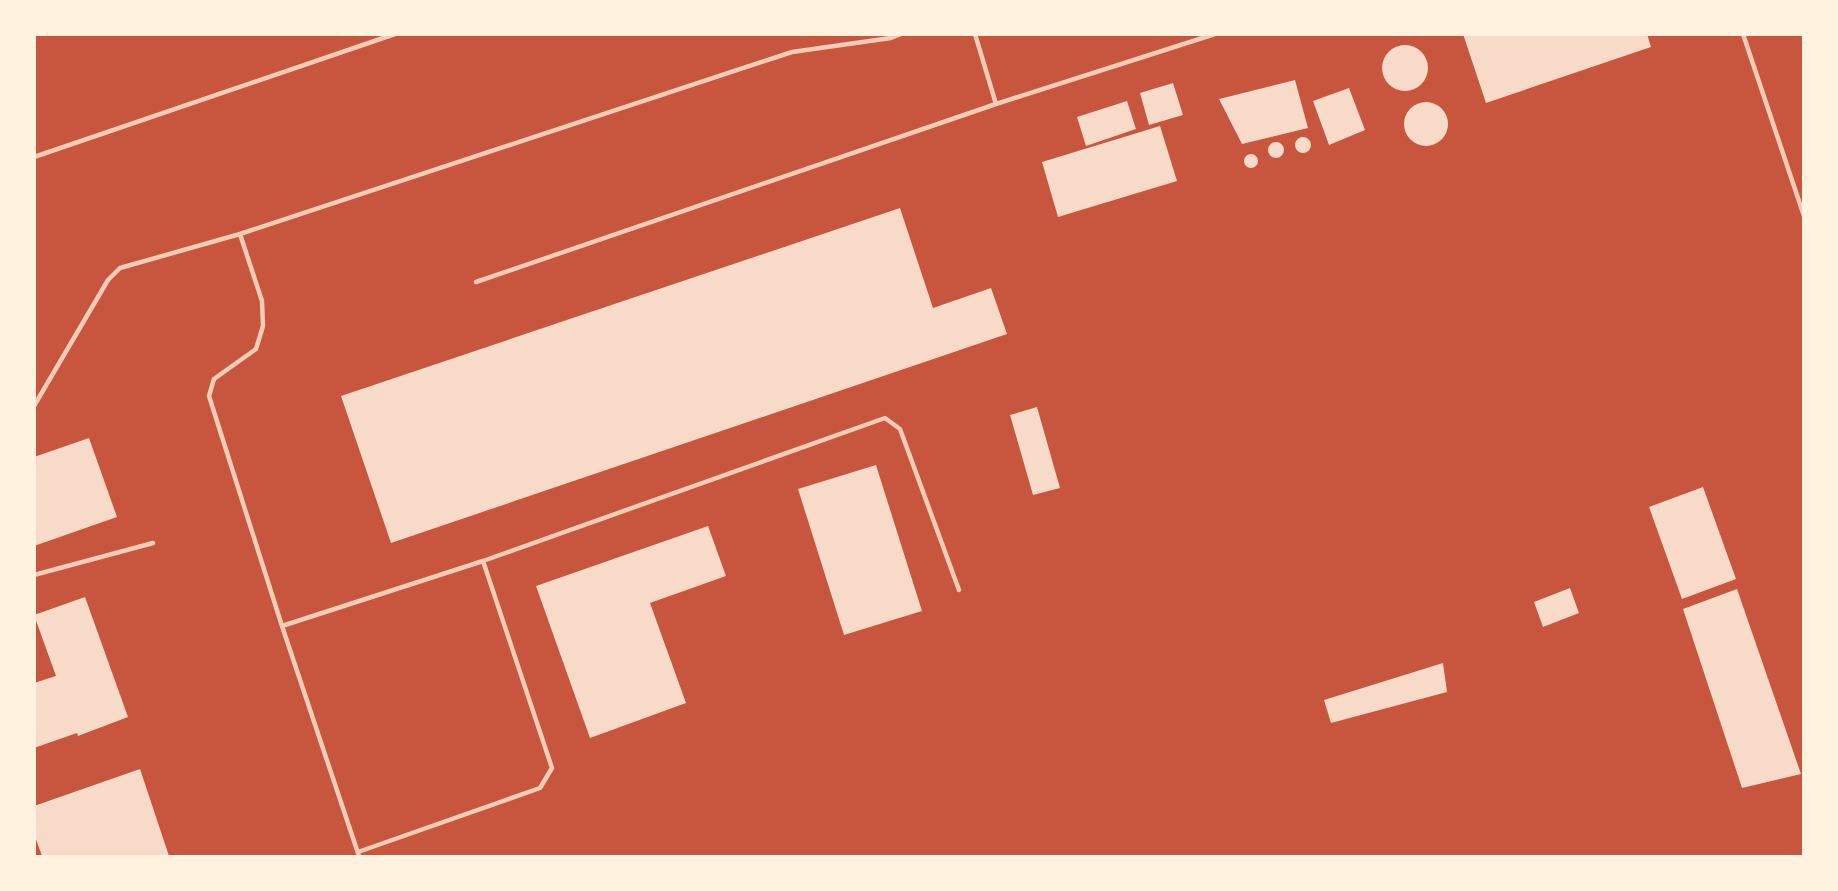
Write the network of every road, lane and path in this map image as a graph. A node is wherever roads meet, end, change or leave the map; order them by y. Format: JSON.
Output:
{"nodes":[{"id":1,"x":395,"y":34,"type":"edge"},
{"id":2,"x":901,"y":34,"type":"edge"},
{"id":3,"x":975,"y":34,"type":"edge"},
{"id":4,"x":1215,"y":34,"type":"edge"},
{"id":5,"x":1743,"y":34,"type":"edge"},
{"id":6,"x":996,"y":104,"type":"junction"},
{"id":7,"x":34,"y":157,"type":"edge"},
{"id":8,"x":1802,"y":207,"type":"edge"},
{"id":9,"x":1803,"y":216,"type":"edge"},
{"id":10,"x":240,"y":234,"type":"junction"},
{"id":11,"x":476,"y":282,"type":"dead end"},
{"id":12,"x":34,"y":406,"type":"edge"},
{"id":13,"x":153,"y":543,"type":"dead end"},
{"id":14,"x":483,"y":561,"type":"junction"},
{"id":15,"x":34,"y":575,"type":"edge"},
{"id":16,"x":959,"y":590,"type":"dead end"},
{"id":17,"x":282,"y":626,"type":"junction"},
{"id":18,"x":358,"y":854,"type":"edge"}],
"edges":[{"from":1,"to":7,"type":"lane"},
{"from":2,"to":10,"type":"lane"},
{"from":3,"to":6,"type":"lane"},
{"from":4,"to":6,"type":"lane"},
{"from":5,"to":8,"type":"lane"},
{"from":6,"to":11,"type":"lane"},
{"from":8,"to":9,"type":"lane"},
{"from":10,"to":12,"type":"lane"},
{"from":10,"to":17,"type":"lane"},
{"from":13,"to":15,"type":"lane"},
{"from":14,"to":16,"type":"lane"},
{"from":14,"to":17,"type":"lane"},
{"from":14,"to":18,"type":"lane"},
{"from":17,"to":18,"type":"lane"}]}
